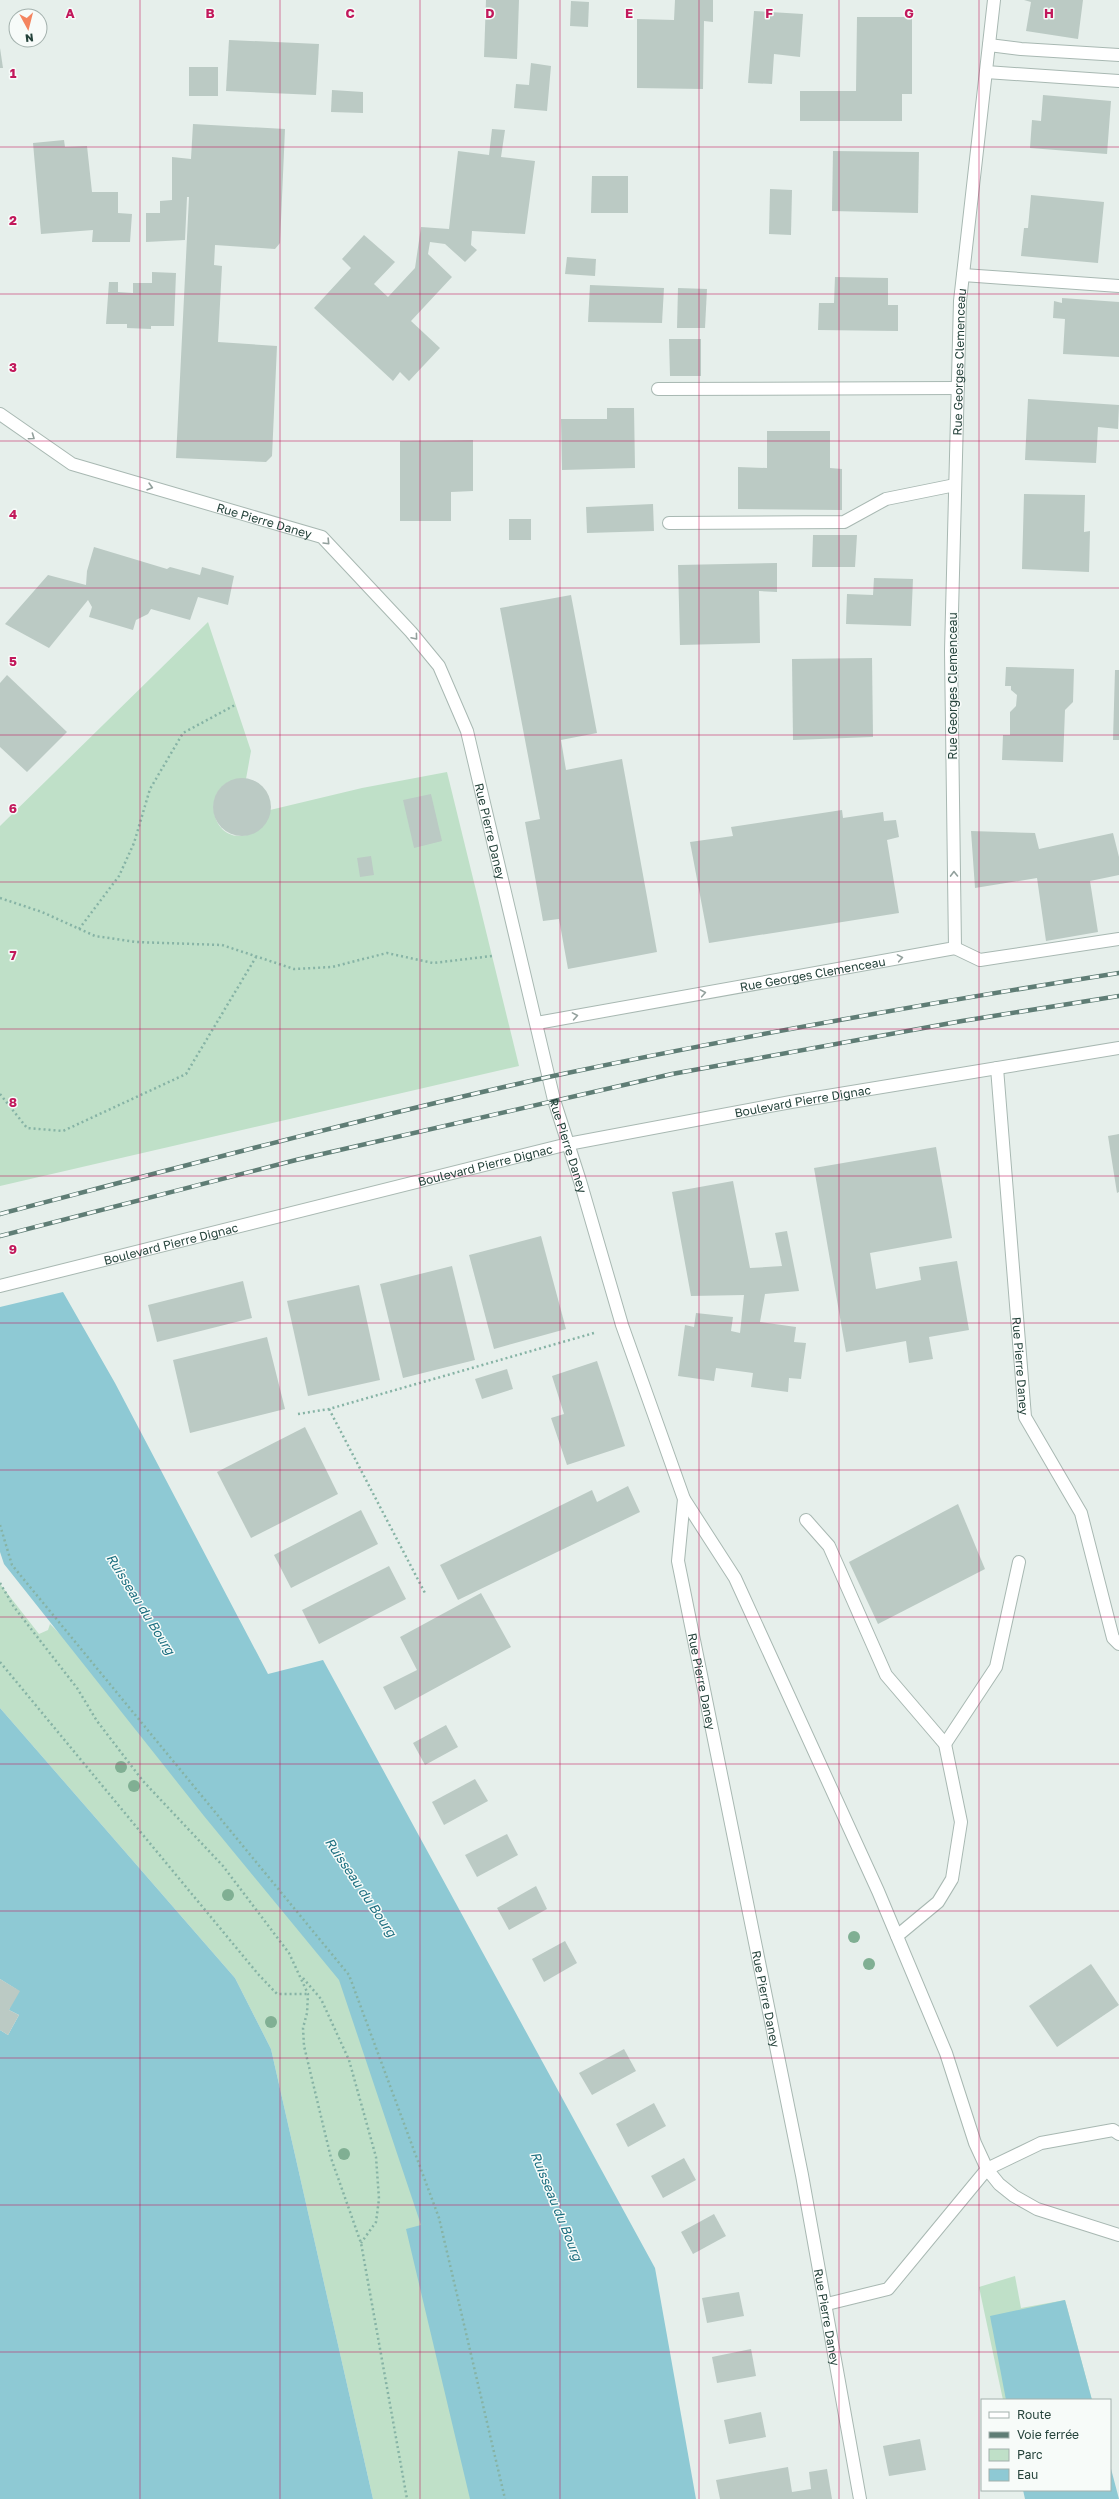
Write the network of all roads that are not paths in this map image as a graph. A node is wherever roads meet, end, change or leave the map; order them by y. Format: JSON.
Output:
{"nodes":[{"id":1,"x":994,"y":0,"type":"edge"},
{"id":2,"x":989,"y":45,"type":"junction"},
{"id":3,"x":1119,"y":55,"type":"edge"},
{"id":4,"x":986,"y":72,"type":"junction"},
{"id":5,"x":1119,"y":81,"type":"edge"},
{"id":6,"x":963,"y":274,"type":"junction"},
{"id":7,"x":1119,"y":286,"type":"edge"},
{"id":8,"x":958,"y":388,"type":"junction"},
{"id":9,"x":658,"y":389,"type":"dead end"},
{"id":10,"x":0,"y":414,"type":"edge"},
{"id":11,"x":955,"y":485,"type":"junction"},
{"id":12,"x":669,"y":523,"type":"dead end"},
{"id":13,"x":1119,"y":940,"type":"edge"},
{"id":14,"x":955,"y":948,"type":"junction"},
{"id":15,"x":537,"y":1023,"type":"junction"},
{"id":16,"x":1119,"y":1048,"type":"edge"},
{"id":17,"x":997,"y":1068,"type":"junction"},
{"id":18,"x":568,"y":1144,"type":"junction"},
{"id":19,"x":0,"y":1286,"type":"edge"},
{"id":20,"x":684,"y":1499,"type":"junction"},
{"id":21,"x":806,"y":1520,"type":"dead end"},
{"id":22,"x":1019,"y":1562,"type":"dead end"},
{"id":23,"x":1119,"y":1644,"type":"edge"},
{"id":24,"x":945,"y":1744,"type":"junction"},
{"id":25,"x":897,"y":1936,"type":"junction"},
{"id":26,"x":1119,"y":2134,"type":"edge"},
{"id":27,"x":987,"y":2169,"type":"junction"},
{"id":28,"x":1119,"y":2235,"type":"edge"},
{"id":29,"x":827,"y":2304,"type":"junction"},
{"id":30,"x":860,"y":2499,"type":"edge"}],
"edges":[{"from":1,"to":2,"type":"street","name":"Rue Georges Clemenceau"},
{"from":2,"to":3,"type":"street"},
{"from":2,"to":4,"type":"street","name":"Rue Georges Clemenceau"},
{"from":4,"to":5,"type":"street"},
{"from":4,"to":6,"type":"street","name":"Rue Georges Clemenceau"},
{"from":6,"to":7,"type":"street"},
{"from":6,"to":8,"type":"street","name":"Rue Georges Clemenceau"},
{"from":8,"to":9,"type":"street"},
{"from":8,"to":11,"type":"street","name":"Rue Georges Clemenceau"},
{"from":10,"to":15,"type":"street","name":"Rue Pierre Daney","one_way":true},
{"from":11,"to":12,"type":"street"},
{"from":14,"to":11,"type":"street","name":"Rue Georges Clemenceau","one_way":true},
{"from":13,"to":14,"type":"street"},
{"from":15,"to":14,"type":"street","name":"Rue Georges Clemenceau","one_way":true},
{"from":15,"to":18,"type":"street","name":"Rue Pierre Daney"},
{"from":16,"to":17,"type":"street","name":"Boulevard Pierre Dignac"},
{"from":17,"to":18,"type":"street","name":"Boulevard Pierre Dignac"},
{"from":17,"to":23,"type":"street","name":"Rue Pierre Daney"},
{"from":18,"to":19,"type":"street","name":"Boulevard Pierre Dignac"},
{"from":18,"to":20,"type":"street","name":"Rue Pierre Daney"},
{"from":20,"to":25,"type":"street","name":"Rue Pierre Daney"},
{"from":20,"to":29,"type":"street","name":"Rue Pierre Daney"},
{"from":21,"to":24,"type":"street"},
{"from":22,"to":24,"type":"street"},
{"from":24,"to":25,"type":"street"},
{"from":25,"to":27,"type":"street","name":"Rue Pierre Daney"},
{"from":26,"to":27,"type":"street"},
{"from":27,"to":28,"type":"street","name":"Rue Pierre Daney"},
{"from":27,"to":29,"type":"street"},
{"from":29,"to":30,"type":"street","name":"Rue Pierre Daney"}]}
